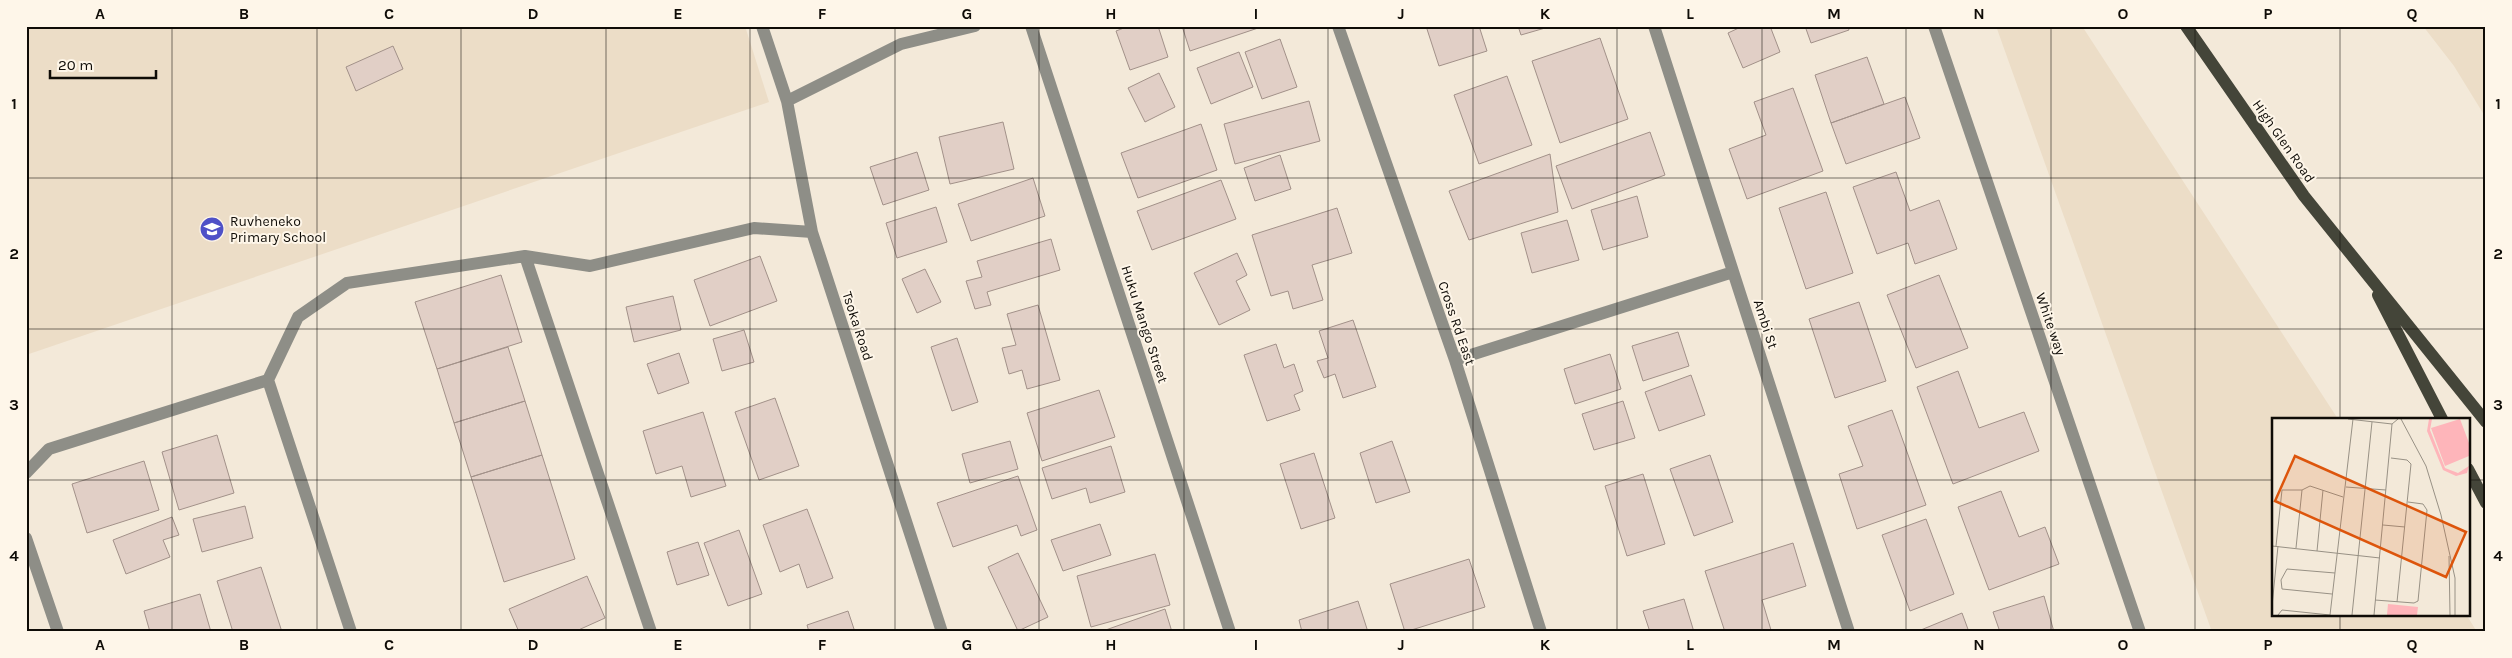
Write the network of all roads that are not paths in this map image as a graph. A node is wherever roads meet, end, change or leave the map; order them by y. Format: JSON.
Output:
{"nodes":[{"id":1,"x":762,"y":26,"type":"edge"},
{"id":2,"x":975,"y":26,"type":"edge"},
{"id":3,"x":1031,"y":26,"type":"edge"},
{"id":4,"x":1338,"y":26,"type":"edge"},
{"id":5,"x":1654,"y":26,"type":"edge"},
{"id":6,"x":1934,"y":26,"type":"edge"},
{"id":7,"x":2186,"y":26,"type":"edge"},
{"id":8,"x":787,"y":101,"type":"junction"},
{"id":9,"x":812,"y":232,"type":"junction"},
{"id":10,"x":525,"y":256,"type":"junction"},
{"id":11,"x":2364,"y":269,"type":"junction"},
{"id":12,"x":1733,"y":272,"type":"junction"},
{"id":13,"x":1455,"y":360,"type":"junction"},
{"id":14,"x":268,"y":380,"type":"junction"},
{"id":15,"x":2441,"y":418,"type":"edge"},
{"id":16,"x":2486,"y":422,"type":"edge"},
{"id":17,"x":26,"y":473,"type":"edge"},
{"id":18,"x":2470,"y":473,"type":"edge"},
{"id":19,"x":2486,"y":503,"type":"edge"},
{"id":20,"x":26,"y":538,"type":"edge"},
{"id":21,"x":58,"y":632,"type":"edge"},
{"id":22,"x":352,"y":632,"type":"edge"},
{"id":23,"x":651,"y":632,"type":"edge"},
{"id":24,"x":942,"y":632,"type":"edge"},
{"id":25,"x":1230,"y":632,"type":"edge"},
{"id":26,"x":1541,"y":632,"type":"edge"},
{"id":27,"x":1849,"y":632,"type":"edge"},
{"id":28,"x":2140,"y":632,"type":"edge"}],
"edges":[{"from":1,"to":8,"type":"street","name":"Tsoka Road"},
{"from":2,"to":8,"type":"street"},
{"from":3,"to":25,"type":"street","name":"Huku Mango Street"},
{"from":4,"to":13,"type":"street","name":"Cross Rd East"},
{"from":5,"to":12,"type":"street","name":"Ambi St"},
{"from":6,"to":28,"type":"street","name":"White way"},
{"from":7,"to":11,"type":"main road","name":"High Glen Road"},
{"from":8,"to":9,"type":"street","name":"Tsoka Road"},
{"from":9,"to":10,"type":"street"},
{"from":9,"to":24,"type":"street","name":"Tsoka Road"},
{"from":10,"to":14,"type":"street"},
{"from":10,"to":23,"type":"street"},
{"from":11,"to":15,"type":"main road","name":"High Glen Road"},
{"from":11,"to":16,"type":"main road","name":"High Glen Road"},
{"from":12,"to":13,"type":"street"},
{"from":12,"to":27,"type":"street","name":"Ambi St"},
{"from":13,"to":26,"type":"street","name":"Cross Rd East"},
{"from":14,"to":17,"type":"street"},
{"from":14,"to":22,"type":"street"},
{"from":18,"to":19,"type":"main road"},
{"from":20,"to":21,"type":"street"}]}
